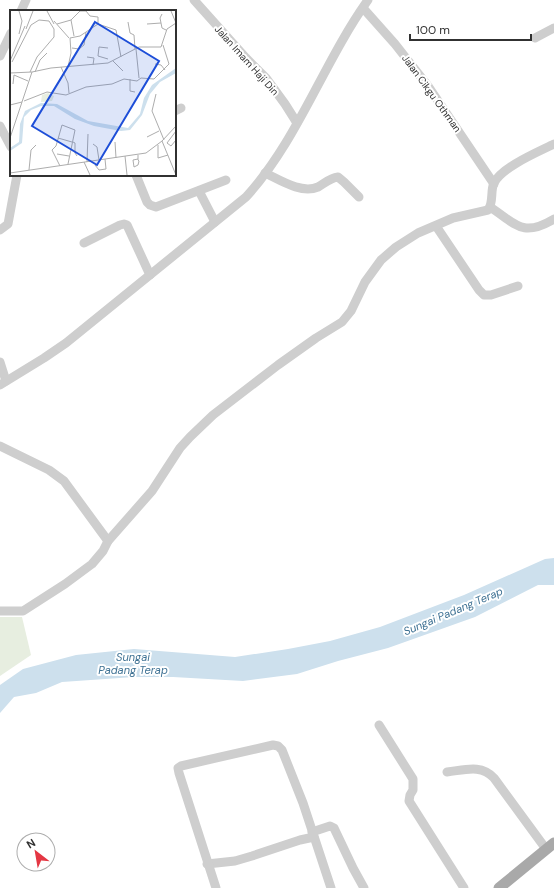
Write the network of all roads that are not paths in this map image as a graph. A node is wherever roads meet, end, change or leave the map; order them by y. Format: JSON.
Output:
{"nodes":[{"id":1,"x":26,"y":0,"type":"edge"},
{"id":2,"x":194,"y":0,"type":"edge"},
{"id":3,"x":365,"y":4,"type":"edge"},
{"id":4,"x":21,"y":10,"type":"edge"},
{"id":5,"x":554,"y":28,"type":"edge"},
{"id":6,"x":10,"y":35,"type":"edge"},
{"id":7,"x":535,"y":38,"type":"dead end"},
{"id":8,"x":0,"y":56,"type":"edge"},
{"id":9,"x":297,"y":123,"type":"junction"},
{"id":10,"x":0,"y":126,"type":"edge"},
{"id":11,"x":554,"y":144,"type":"edge"},
{"id":12,"x":10,"y":145,"type":"edge"},
{"id":13,"x":265,"y":172,"type":"junction"},
{"id":14,"x":17,"y":176,"type":"edge"},
{"id":15,"x":136,"y":176,"type":"edge"},
{"id":16,"x":226,"y":180,"type":"dead end"},
{"id":17,"x":494,"y":184,"type":"junction"},
{"id":18,"x":199,"y":190,"type":"junction"},
{"id":19,"x":359,"y":197,"type":"dead end"},
{"id":20,"x":490,"y":207,"type":"junction"},
{"id":21,"x":554,"y":219,"type":"edge"},
{"id":22,"x":215,"y":222,"type":"junction"},
{"id":23,"x":436,"y":226,"type":"junction"},
{"id":24,"x":0,"y":230,"type":"edge"},
{"id":25,"x":84,"y":243,"type":"dead end"},
{"id":26,"x":150,"y":275,"type":"junction"},
{"id":27,"x":518,"y":286,"type":"dead end"},
{"id":28,"x":0,"y":362,"type":"edge"},
{"id":29,"x":3,"y":384,"type":"edge"},
{"id":30,"x":0,"y":446,"type":"edge"},
{"id":31,"x":108,"y":541,"type":"junction"},
{"id":32,"x":0,"y":611,"type":"edge"},
{"id":33,"x":379,"y":725,"type":"dead end"},
{"id":34,"x":447,"y":772,"type":"dead end"},
{"id":35,"x":313,"y":835,"type":"junction"},
{"id":36,"x":550,"y":846,"type":"edge"},
{"id":37,"x":207,"y":864,"type":"junction"},
{"id":38,"x":216,"y":888,"type":"edge"},
{"id":39,"x":331,"y":888,"type":"edge"},
{"id":40,"x":364,"y":888,"type":"edge"},
{"id":41,"x":464,"y":888,"type":"edge"},
{"id":42,"x":499,"y":888,"type":"edge"}],
"edges":[{"from":1,"to":4,"type":"street"},
{"from":2,"to":9,"type":"street","name":"Jalan Imam Haji Din"},
{"from":3,"to":9,"type":"street"},
{"from":3,"to":17,"type":"street","name":"Jalan Cikgu Othman"},
{"from":5,"to":7,"type":"street"},
{"from":6,"to":8,"type":"street"},
{"from":9,"to":13,"type":"street"},
{"from":10,"to":12,"type":"street"},
{"from":11,"to":17,"type":"street"},
{"from":13,"to":19,"type":"street"},
{"from":13,"to":22,"type":"street"},
{"from":14,"to":24,"type":"street"},
{"from":15,"to":18,"type":"street"},
{"from":16,"to":18,"type":"street"},
{"from":17,"to":20,"type":"street"},
{"from":18,"to":22,"type":"street"},
{"from":20,"to":21,"type":"street"},
{"from":20,"to":23,"type":"street"},
{"from":22,"to":26,"type":"street"},
{"from":23,"to":27,"type":"street"},
{"from":23,"to":31,"type":"street"},
{"from":25,"to":26,"type":"street"},
{"from":26,"to":29,"type":"street"},
{"from":28,"to":29,"type":"street"},
{"from":30,"to":31,"type":"street"},
{"from":31,"to":32,"type":"street"},
{"from":33,"to":41,"type":"street"},
{"from":34,"to":36,"type":"street"},
{"from":35,"to":37,"type":"street"},
{"from":35,"to":37,"type":"street"},
{"from":35,"to":39,"type":"street"},
{"from":35,"to":40,"type":"street"},
{"from":36,"to":42,"type":"main road"},
{"from":37,"to":38,"type":"street"}]}
